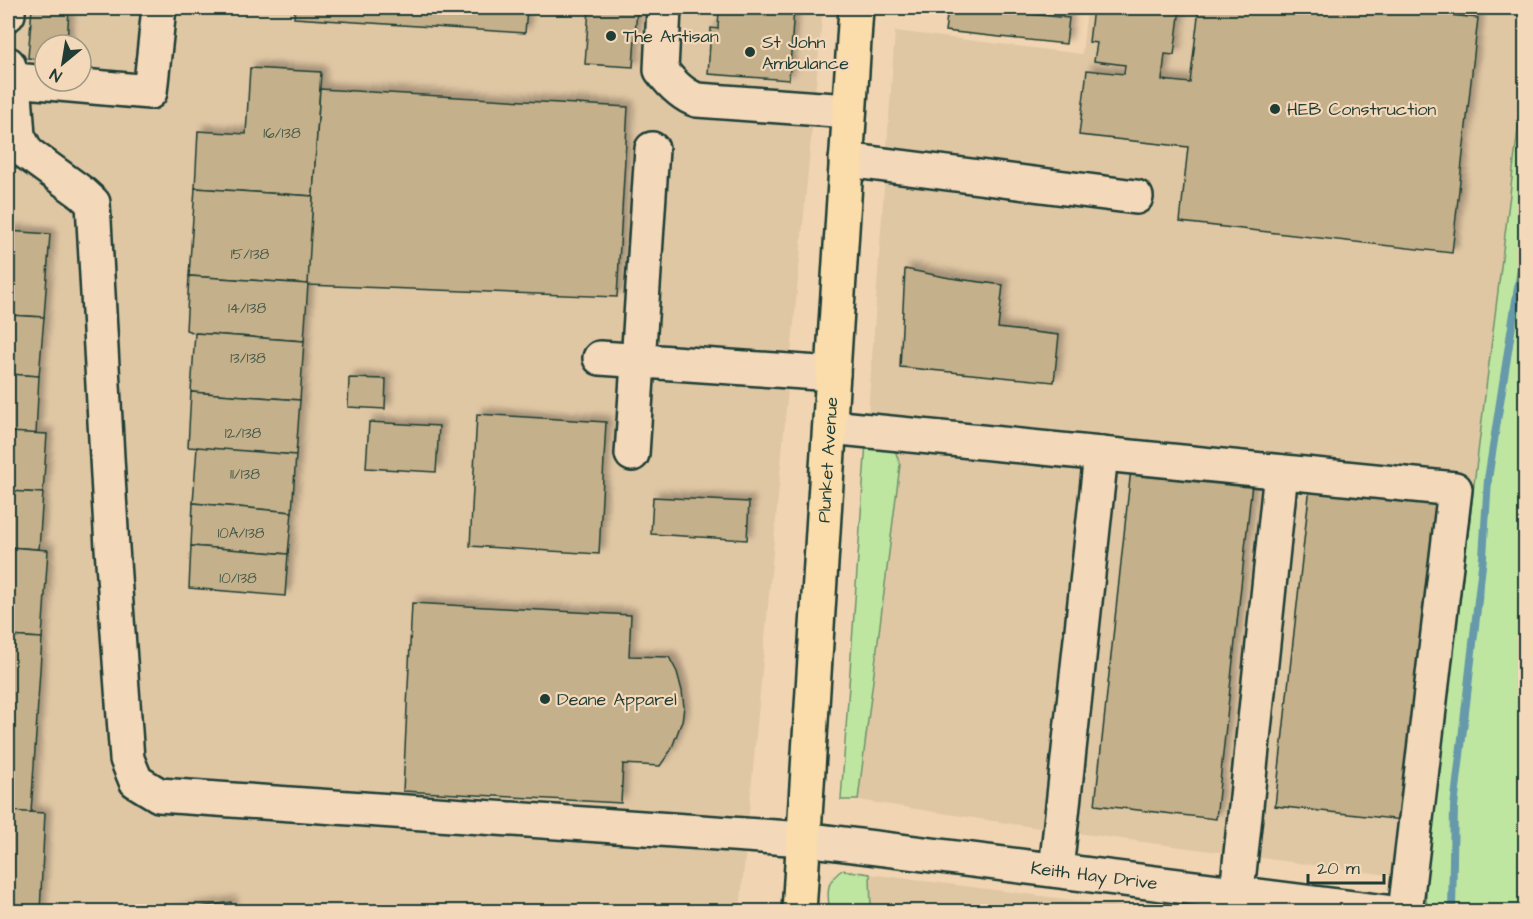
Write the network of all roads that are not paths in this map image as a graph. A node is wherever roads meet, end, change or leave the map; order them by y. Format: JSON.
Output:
{"nodes":[{"id":1,"x":8,"y":8,"type":"edge"},
{"id":2,"x":159,"y":8,"type":"edge"},
{"id":3,"x":664,"y":8,"type":"edge"},
{"id":4,"x":856,"y":8,"type":"edge"},
{"id":5,"x":8,"y":14,"type":"edge"},
{"id":6,"x":11,"y":72,"type":"edge"},
{"id":7,"x":849,"y":111,"type":"junction"},
{"id":8,"x":652,"y":149,"type":"dead end"},
{"id":9,"x":846,"y":160,"type":"junction"},
{"id":10,"x":1136,"y":197,"type":"dead end"},
{"id":11,"x":600,"y":358,"type":"dead end"},
{"id":12,"x":638,"y":360,"type":"junction"},
{"id":13,"x":833,"y":374,"type":"junction"},
{"id":14,"x":830,"y":427,"type":"junction"},
{"id":15,"x":632,"y":454,"type":"dead end"},
{"id":16,"x":1101,"y":454,"type":"junction"},
{"id":17,"x":1281,"y":472,"type":"junction"},
{"id":18,"x":804,"y":839,"type":"junction"},
{"id":19,"x":1056,"y":870,"type":"junction"},
{"id":20,"x":1237,"y":892,"type":"junction"},
{"id":21,"x":799,"y":912,"type":"edge"},
{"id":22,"x":1386,"y":912,"type":"edge"},
{"id":23,"x":1405,"y":912,"type":"edge"}],
"edges":[{"from":1,"to":5,"type":"street"},
{"from":2,"to":6,"type":"street"},
{"from":3,"to":7,"type":"street"},
{"from":4,"to":7,"type":"main road","name":"Plunket Avenue"},
{"from":6,"to":18,"type":"street","name":"Keith Hay Drive"},
{"from":7,"to":9,"type":"main road","name":"Plunket Avenue"},
{"from":8,"to":12,"type":"street"},
{"from":9,"to":10,"type":"street"},
{"from":9,"to":13,"type":"main road","name":"Plunket Avenue"},
{"from":11,"to":12,"type":"street"},
{"from":12,"to":13,"type":"street"},
{"from":12,"to":15,"type":"street"},
{"from":13,"to":14,"type":"main road","name":"Plunket Avenue"},
{"from":14,"to":16,"type":"street"},
{"from":14,"to":18,"type":"main road","name":"Plunket Avenue"},
{"from":16,"to":17,"type":"street"},
{"from":16,"to":19,"type":"street"},
{"from":17,"to":20,"type":"street"},
{"from":17,"to":23,"type":"street"},
{"from":18,"to":19,"type":"street","name":"Keith Hay Drive"},
{"from":18,"to":21,"type":"main road","name":"Plunket Avenue"},
{"from":19,"to":20,"type":"street","name":"Keith Hay Drive"},
{"from":20,"to":22,"type":"street","name":"Keith Hay Drive"}]}
